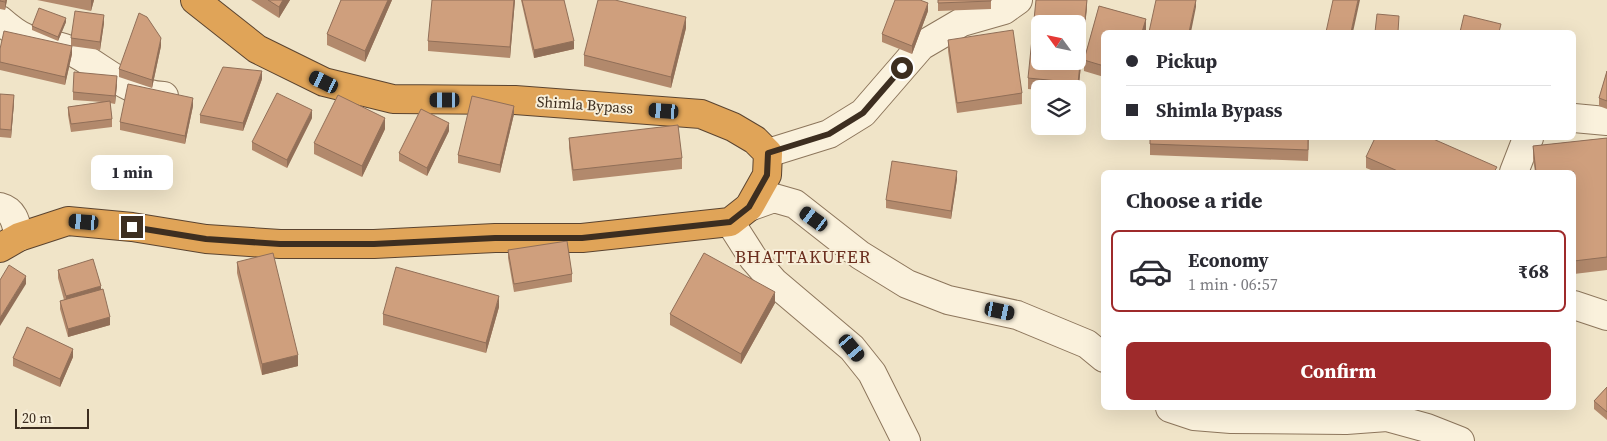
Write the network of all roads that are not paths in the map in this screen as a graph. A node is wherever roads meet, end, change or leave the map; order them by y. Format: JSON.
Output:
{"nodes":[{"id":1,"x":195,"y":0,"type":"edge"},
{"id":2,"x":1018,"y":0,"type":"edge"},
{"id":3,"x":0,"y":20,"type":"edge"},
{"id":4,"x":176,"y":97,"type":"edge"},
{"id":5,"x":1576,"y":118,"type":"edge"},
{"id":6,"x":1607,"y":121,"type":"edge"},
{"id":7,"x":1527,"y":140,"type":"edge"},
{"id":8,"x":768,"y":153,"type":"junction"},
{"id":9,"x":1515,"y":170,"type":"edge"},
{"id":10,"x":0,"y":207,"type":"edge"},
{"id":11,"x":740,"y":214,"type":"junction"},
{"id":12,"x":10,"y":243,"type":"edge"},
{"id":13,"x":1576,"y":306,"type":"edge"},
{"id":14,"x":1607,"y":316,"type":"edge"},
{"id":15,"x":1101,"y":356,"type":"edge"},
{"id":16,"x":1176,"y":410,"type":"edge"},
{"id":17,"x":906,"y":441,"type":"edge"},
{"id":18,"x":1460,"y":441,"type":"edge"}],
"edges":[{"from":1,"to":8,"type":"highway","name":"Shimla Bypass"},
{"from":2,"to":8,"type":"street"},
{"from":3,"to":4,"type":"street"},
{"from":5,"to":6,"type":"street"},
{"from":7,"to":9,"type":"street"},
{"from":8,"to":11,"type":"highway"},
{"from":10,"to":12,"type":"street"},
{"from":11,"to":12,"type":"highway"},
{"from":11,"to":15,"type":"street"},
{"from":11,"to":17,"type":"street"},
{"from":13,"to":14,"type":"street"},
{"from":16,"to":18,"type":"street"}]}
